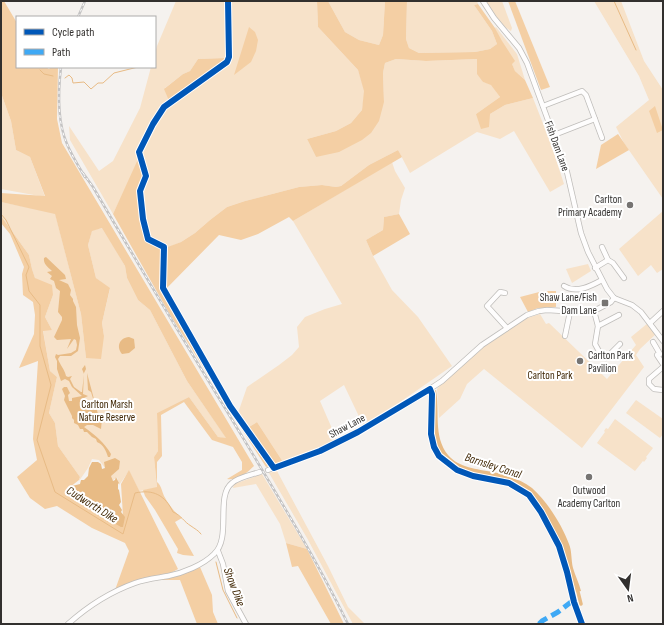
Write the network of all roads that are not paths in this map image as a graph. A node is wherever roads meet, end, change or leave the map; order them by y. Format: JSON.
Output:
{"nodes":[{"id":1,"x":483,"y":1,"type":"edge"},
{"id":2,"x":543,"y":106,"type":"junction"},
{"id":3,"x":595,"y":119,"type":"junction"},
{"id":4,"x":554,"y":136,"type":"junction"},
{"id":5,"x":602,"y":138,"type":"dead end"},
{"id":6,"x":602,"y":247,"type":"dead end"},
{"id":7,"x":608,"y":260,"type":"junction"},
{"id":8,"x":595,"y":268,"type":"junction"},
{"id":9,"x":624,"y":278,"type":"dead end"},
{"id":10,"x":602,"y":280,"type":"junction"},
{"id":11,"x":565,"y":286,"type":"dead end"},
{"id":12,"x":505,"y":293,"type":"dead end"},
{"id":13,"x":614,"y":298,"type":"junction"},
{"id":14,"x":594,"y":311,"type":"junction"},
{"id":15,"x":663,"y":311,"type":"edge"},
{"id":16,"x":570,"y":312,"type":"junction"},
{"id":17,"x":619,"y":316,"type":"dead end"},
{"id":18,"x":650,"y":323,"type":"junction"},
{"id":19,"x":598,"y":326,"type":"junction"},
{"id":20,"x":507,"y":328,"type":"junction"},
{"id":21,"x":565,"y":336,"type":"dead end"},
{"id":22,"x":663,"y":341,"type":"edge"},
{"id":23,"x":653,"y":342,"type":"dead end"},
{"id":24,"x":620,"y":344,"type":"dead end"},
{"id":25,"x":663,"y":366,"type":"edge"},
{"id":26,"x":662,"y":390,"type":"edge"},
{"id":27,"x":662,"y":396,"type":"dead end"},
{"id":28,"x":268,"y":470,"type":"dead end"},
{"id":29,"x":260,"y":472,"type":"dead end"},
{"id":30,"x":218,"y":551,"type":"junction"},
{"id":31,"x":68,"y":624,"type":"edge"},
{"id":32,"x":246,"y":624,"type":"edge"}],
"edges":[{"from":1,"to":2,"type":"street","name":"Fish Dam Lane"},
{"from":2,"to":3,"type":"street"},
{"from":2,"to":4,"type":"street","name":"Fish Dam Lane"},
{"from":3,"to":4,"type":"street"},
{"from":3,"to":5,"type":"street"},
{"from":4,"to":8,"type":"street","name":"Fish Dam Lane"},
{"from":6,"to":7,"type":"street"},
{"from":7,"to":8,"type":"street"},
{"from":7,"to":9,"type":"street"},
{"from":8,"to":10,"type":"street","name":"Fish Dam Lane"},
{"from":10,"to":11,"type":"street"},
{"from":10,"to":13,"type":"street","name":"Fish Dam Lane"},
{"from":12,"to":20,"type":"street"},
{"from":13,"to":14,"type":"street","name":"Shaw Lane"},
{"from":13,"to":18,"type":"street"},
{"from":14,"to":16,"type":"street","name":"Shaw Lane"},
{"from":14,"to":19,"type":"street"},
{"from":15,"to":18,"type":"street"},
{"from":16,"to":20,"type":"street","name":"Shaw Lane"},
{"from":16,"to":21,"type":"street"},
{"from":17,"to":19,"type":"street"},
{"from":18,"to":22,"type":"street"},
{"from":19,"to":24,"type":"street"},
{"from":20,"to":28,"type":"street","name":"Shaw Lane"},
{"from":23,"to":25,"type":"street"},
{"from":25,"to":26,"type":"street"},
{"from":26,"to":27,"type":"street"},
{"from":29,"to":30,"type":"street"},
{"from":30,"to":31,"type":"street"},
{"from":30,"to":32,"type":"street"}]}
